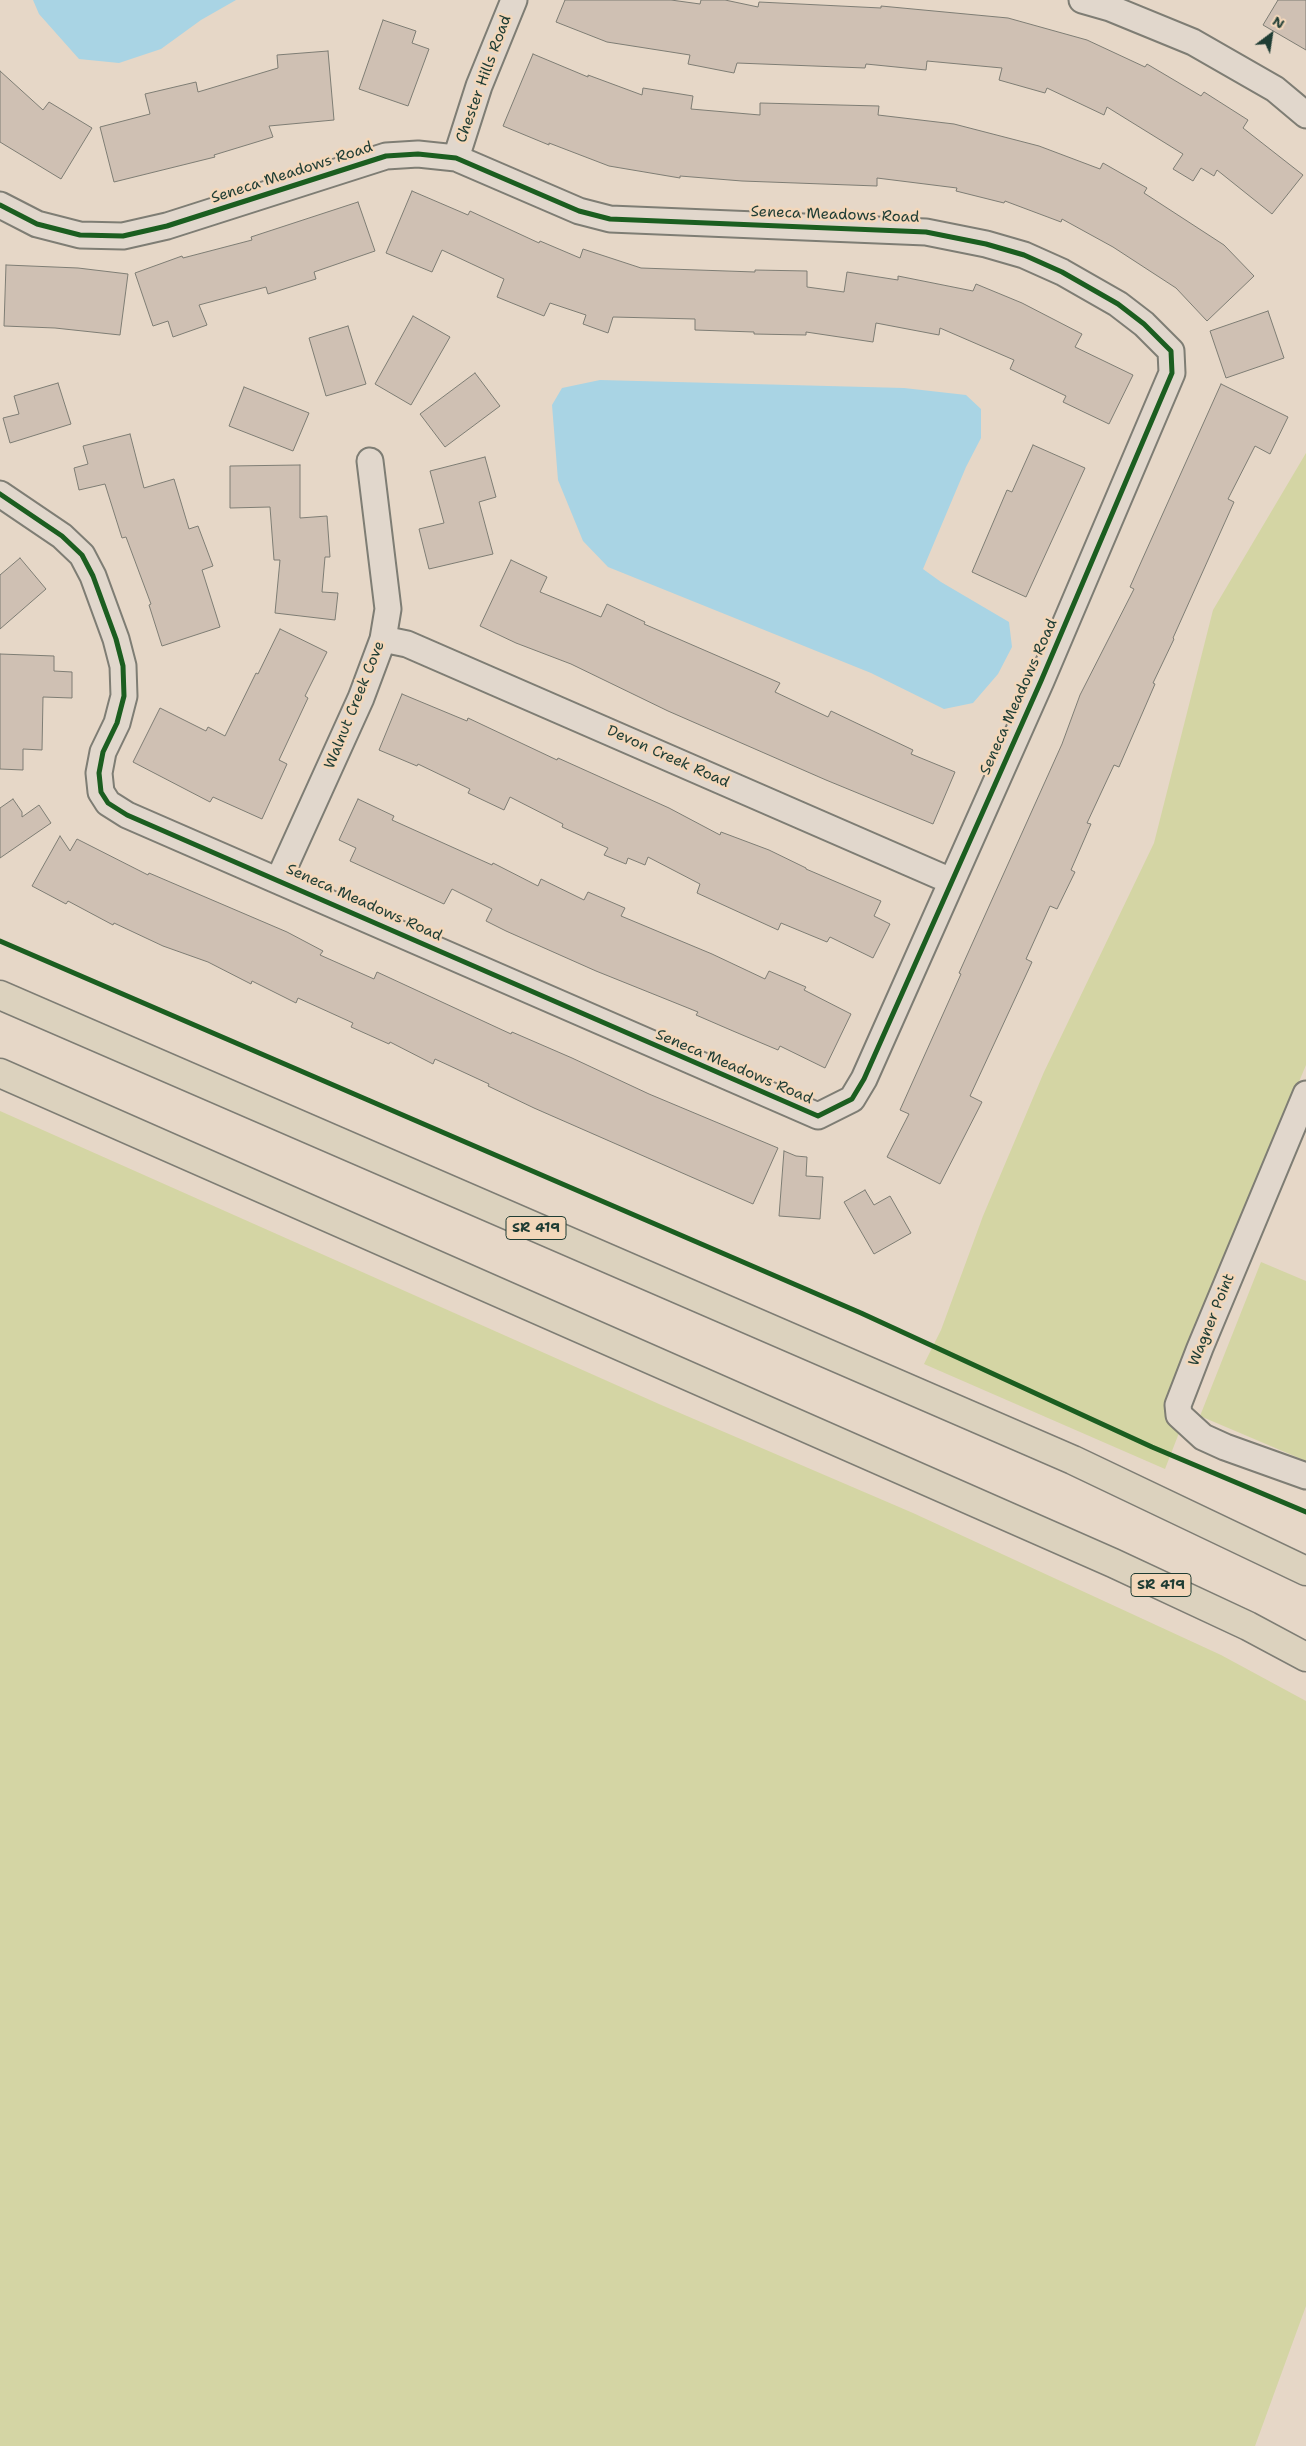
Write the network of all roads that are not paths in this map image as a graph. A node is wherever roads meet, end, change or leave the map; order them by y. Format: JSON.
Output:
{"nodes":[{"id":1,"x":514,"y":0,"type":"edge"},
{"id":2,"x":1082,"y":0,"type":"edge"},
{"id":3,"x":1306,"y":115,"type":"edge"},
{"id":4,"x":456,"y":158,"type":"junction"},
{"id":5,"x":0,"y":205,"type":"edge"},
{"id":6,"x":370,"y":461,"type":"dead end"},
{"id":7,"x":0,"y":494,"type":"edge"},
{"id":8,"x":383,"y":639,"type":"junction"},
{"id":9,"x":279,"y":880,"type":"junction"},
{"id":10,"x":951,"y":880,"type":"junction"},
{"id":11,"x":0,"y":995,"type":"edge"},
{"id":12,"x":0,"y":1073,"type":"edge"},
{"id":13,"x":1306,"y":1094,"type":"edge"},
{"id":14,"x":1306,"y":1476,"type":"edge"},
{"id":15,"x":1306,"y":1571,"type":"edge"},
{"id":16,"x":1306,"y":1657,"type":"edge"}],
"edges":[{"from":1,"to":4,"type":"street","name":"Chester Hills Road"},
{"from":2,"to":3,"type":"street"},
{"from":4,"to":5,"type":"street","name":"Seneca Meadows Road"},
{"from":4,"to":10,"type":"street","name":"Seneca Meadows Road"},
{"from":6,"to":8,"type":"street","name":"Walnut Creek Cove"},
{"from":7,"to":9,"type":"street","name":"Seneca Meadows Road"},
{"from":8,"to":9,"type":"street","name":"Walnut Creek Cove"},
{"from":8,"to":10,"type":"street","name":"Devon Creek Road"},
{"from":9,"to":10,"type":"street","name":"Seneca Meadows Road"},
{"from":11,"to":15,"type":"main road","number":"SR 419"},
{"from":12,"to":16,"type":"main road","number":"SR 419"},
{"from":13,"to":14,"type":"street","name":"Wagner Point"}]}
